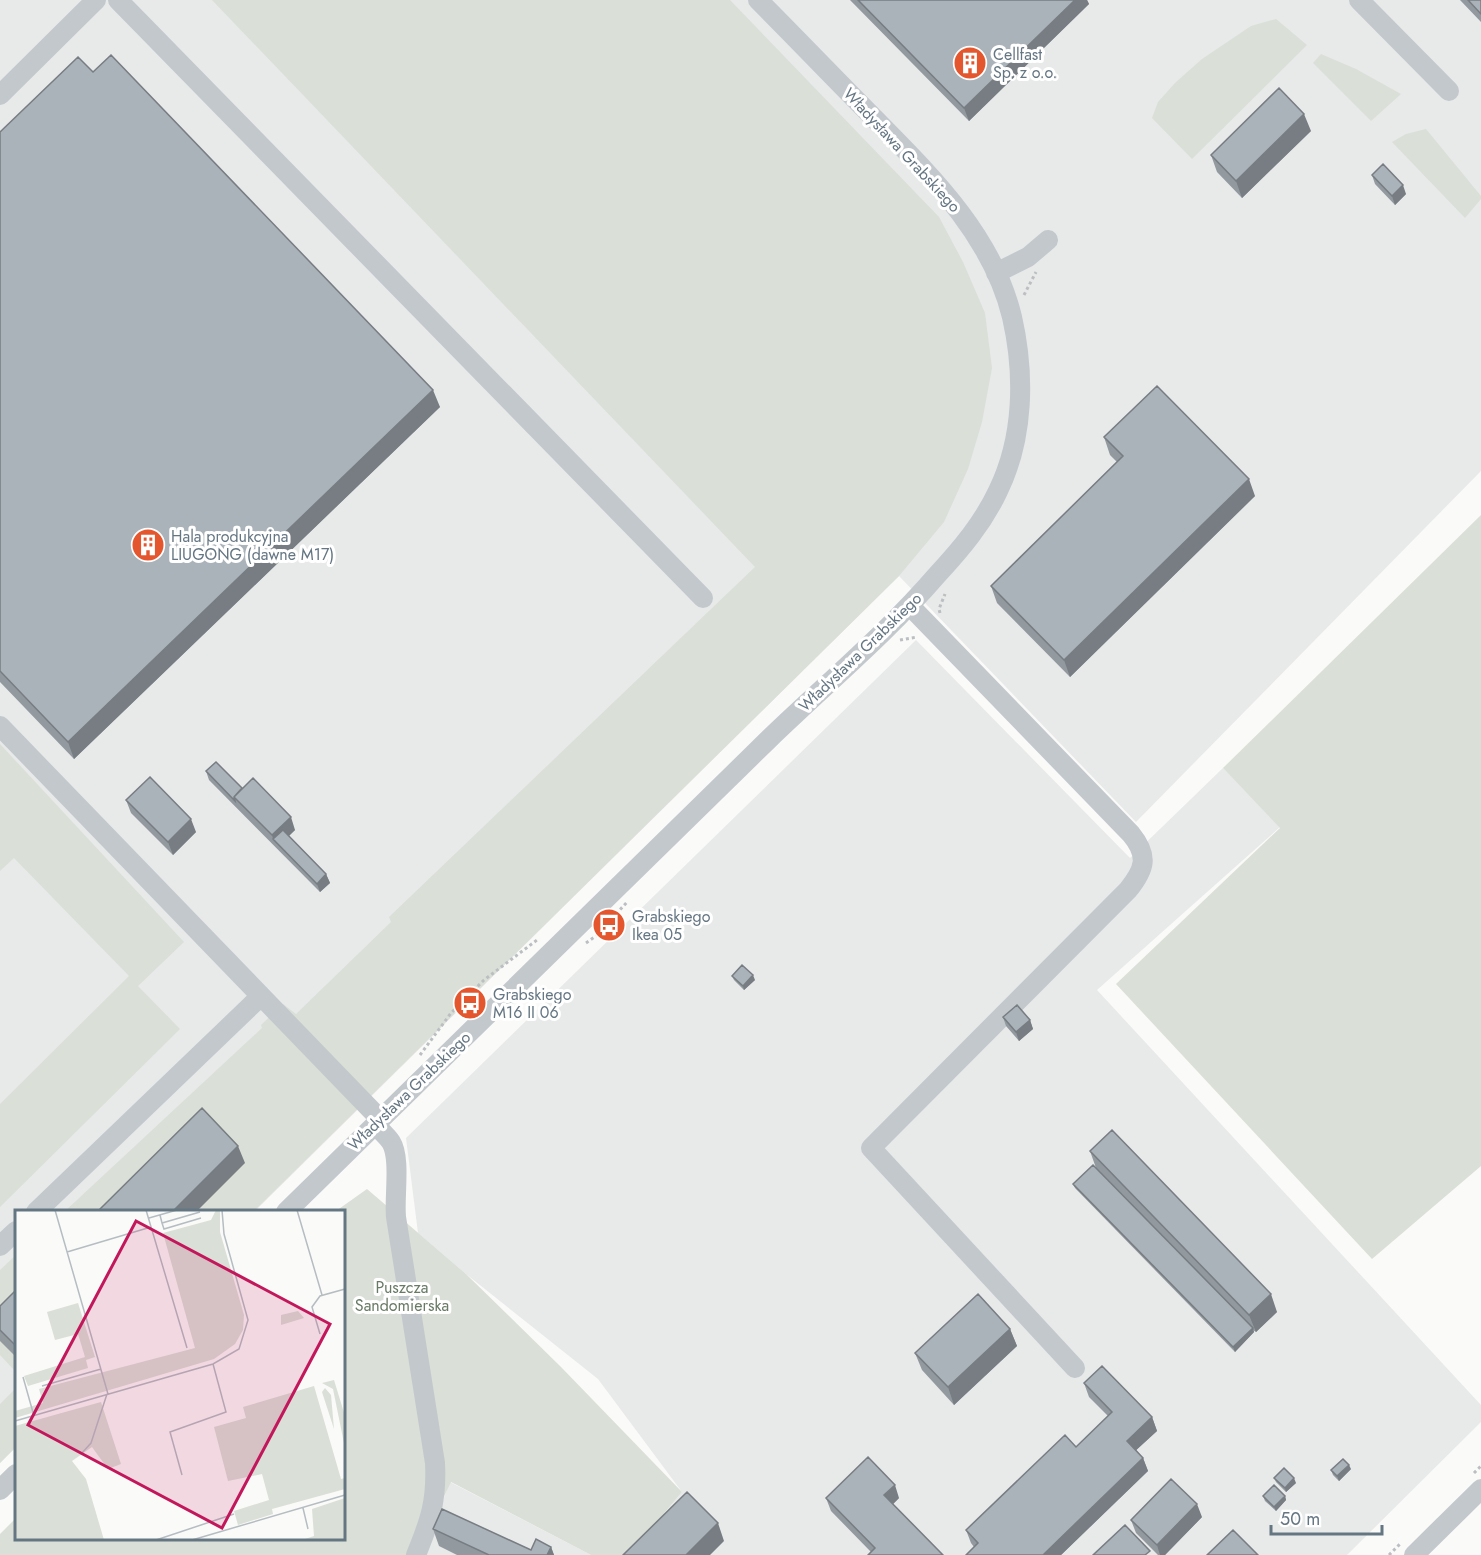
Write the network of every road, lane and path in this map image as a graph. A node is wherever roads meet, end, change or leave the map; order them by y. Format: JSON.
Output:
{"nodes":[{"id":1,"x":96,"y":0,"type":"edge"},
{"id":2,"x":118,"y":0,"type":"edge"},
{"id":3,"x":758,"y":0,"type":"edge"},
{"id":4,"x":1359,"y":0,"type":"edge"},
{"id":5,"x":1449,"y":91,"type":"dead end"},
{"id":6,"x":0,"y":95,"type":"edge"},
{"id":7,"x":1048,"y":240,"type":"dead end"},
{"id":8,"x":996,"y":273,"type":"junction"},
{"id":9,"x":703,"y":598,"type":"dead end"},
{"id":10,"x":910,"y":606,"type":"junction"},
{"id":11,"x":0,"y":726,"type":"edge"},
{"id":12,"x":538,"y":939,"type":"dead end"},
{"id":13,"x":261,"y":996,"type":"junction"},
{"id":14,"x":418,"y":1057,"type":"dead end"},
{"id":15,"x":377,"y":1122,"type":"junction"},
{"id":16,"x":38,"y":1210,"type":"edge"},
{"id":17,"x":288,"y":1210,"type":"edge"},
{"id":18,"x":15,"y":1231,"type":"edge"},
{"id":19,"x":0,"y":1246,"type":"edge"},
{"id":20,"x":1075,"y":1368,"type":"dead end"},
{"id":21,"x":1481,"y":1489,"type":"edge"},
{"id":22,"x":416,"y":1555,"type":"edge"},
{"id":23,"x":1414,"y":1555,"type":"edge"}],
"edges":[{"from":1,"to":6,"type":"street"},
{"from":2,"to":9,"type":"street"},
{"from":3,"to":8,"type":"street","name":"Władysława Grabskiego"},
{"from":4,"to":5,"type":"street"},
{"from":7,"to":8,"type":"street"},
{"from":8,"to":10,"type":"street","name":"Władysława Grabskiego"},
{"from":10,"to":15,"type":"street","name":"Władysława Grabskiego"},
{"from":10,"to":20,"type":"street"},
{"from":11,"to":13,"type":"street"},
{"from":12,"to":14,"type":"path"},
{"from":13,"to":15,"type":"street"},
{"from":13,"to":16,"type":"street"},
{"from":15,"to":17,"type":"street","name":"Władysława Grabskiego"},
{"from":15,"to":22,"type":"street"},
{"from":18,"to":19,"type":"street"},
{"from":21,"to":23,"type":"street"}]}
